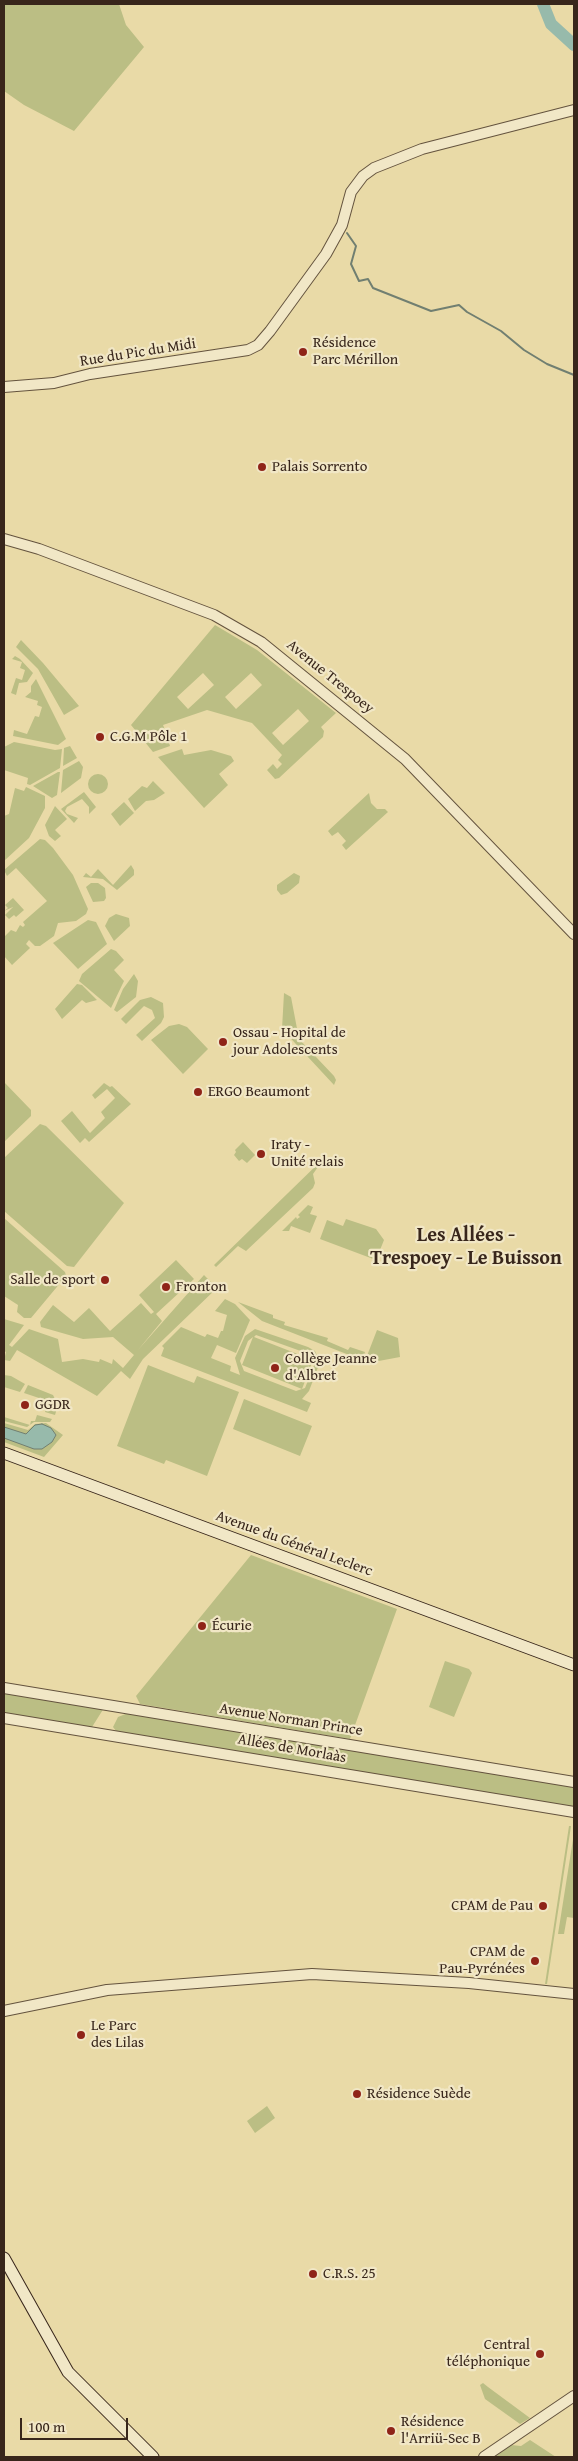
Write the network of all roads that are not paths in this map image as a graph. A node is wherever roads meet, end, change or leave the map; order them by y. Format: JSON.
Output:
{"nodes":[{"id":1,"x":574,"y":110,"type":"edge"},
{"id":2,"x":4,"y":387,"type":"edge"},
{"id":3,"x":4,"y":540,"type":"edge"},
{"id":4,"x":574,"y":934,"type":"edge"},
{"id":5,"x":4,"y":1453,"type":"edge"},
{"id":6,"x":574,"y":1665,"type":"edge"},
{"id":7,"x":4,"y":1688,"type":"edge"},
{"id":8,"x":4,"y":1718,"type":"edge"},
{"id":9,"x":574,"y":1782,"type":"edge"},
{"id":10,"x":574,"y":1812,"type":"edge"},
{"id":11,"x":574,"y":1994,"type":"edge"},
{"id":12,"x":4,"y":2011,"type":"edge"},
{"id":13,"x":4,"y":2258,"type":"edge"},
{"id":14,"x":574,"y":2396,"type":"edge"},
{"id":15,"x":153,"y":2457,"type":"edge"},
{"id":16,"x":484,"y":2457,"type":"edge"}],
"edges":[{"from":1,"to":2,"type":"street","name":"Rue du Pic du Midi"},
{"from":3,"to":4,"type":"street","name":"Avenue Trespoey"},
{"from":5,"to":6,"type":"main road","name":"Avenue du Général Leclerc"},
{"from":7,"to":9,"type":"street","name":"Avenue Norman Prince"},
{"from":8,"to":10,"type":"street","name":"Allées de Morlaàs"},
{"from":11,"to":12,"type":"street"},
{"from":13,"to":15,"type":"main road"},
{"from":14,"to":16,"type":"street"}]}
